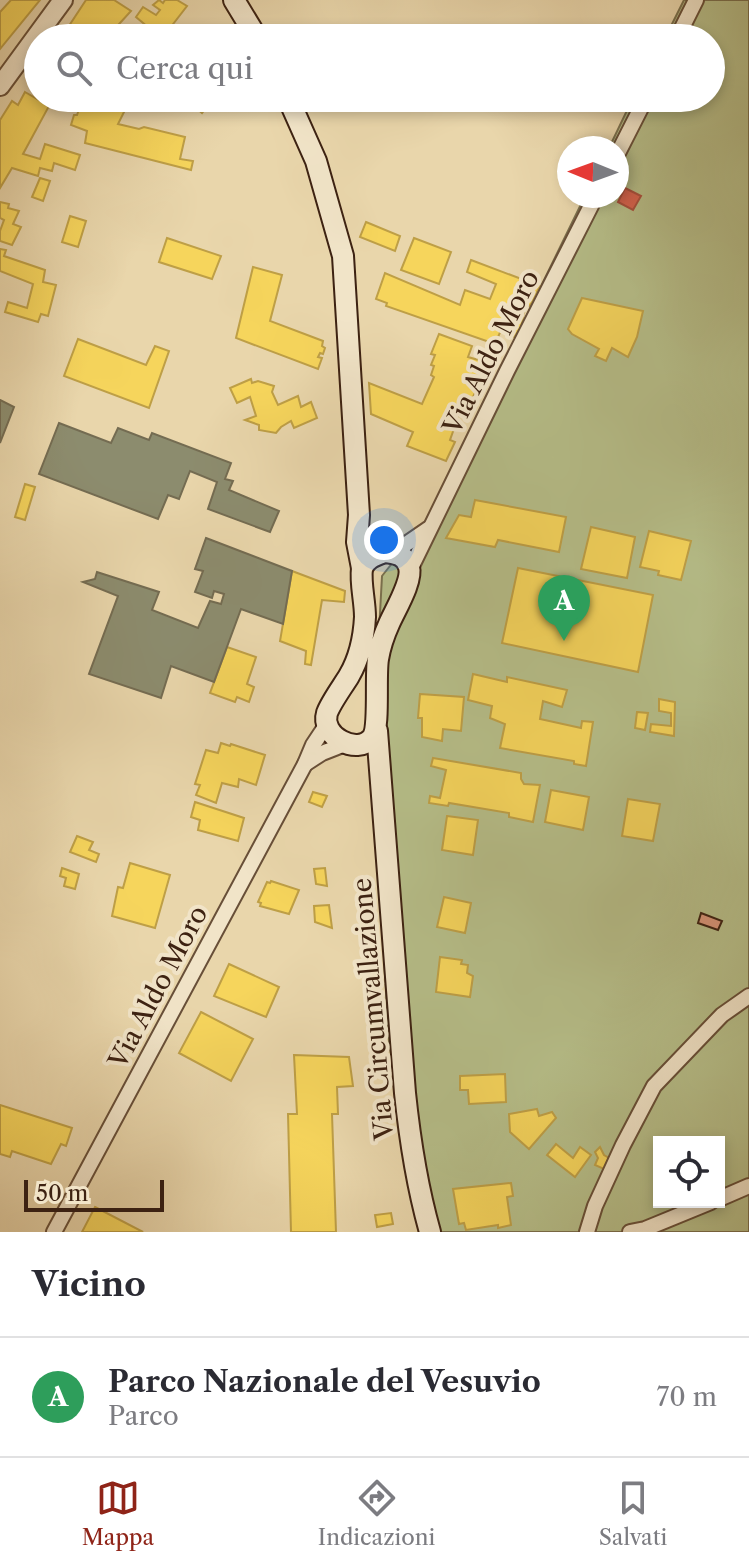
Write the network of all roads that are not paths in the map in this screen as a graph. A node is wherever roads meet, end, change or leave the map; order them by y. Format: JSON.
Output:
{"nodes":[{"id":1,"x":63,"y":0,"type":"edge"},
{"id":2,"x":234,"y":0,"type":"edge"},
{"id":3,"x":696,"y":0,"type":"edge"},
{"id":4,"x":45,"y":24,"type":"edge"},
{"id":5,"x":249,"y":24,"type":"edge"},
{"id":6,"x":684,"y":24,"type":"edge"},
{"id":7,"x":24,"y":53,"type":"edge"},
{"id":8,"x":0,"y":86,"type":"edge"},
{"id":9,"x":294,"y":112,"type":"edge"},
{"id":10,"x":639,"y":112,"type":"edge"},
{"id":11,"x":627,"y":136,"type":"edge"},
{"id":12,"x":590,"y":208,"type":"edge"},
{"id":13,"x":359,"y":515,"type":"junction"},
{"id":14,"x":429,"y":529,"type":"junction"},
{"id":15,"x":389,"y":553,"type":"junction"},
{"id":16,"x":362,"y":568,"type":"junction"},
{"id":17,"x":410,"y":570,"type":"junction"},
{"id":18,"x":327,"y":724,"type":"junction"},
{"id":19,"x":377,"y":731,"type":"junction"},
{"id":20,"x":352,"y":744,"type":"junction"},
{"id":21,"x":305,"y":764,"type":"junction"},
{"id":22,"x":379,"y":779,"type":"junction"},
{"id":23,"x":749,"y":996,"type":"edge"},
{"id":24,"x":749,"y":1186,"type":"edge"},
{"id":25,"x":725,"y":1196,"type":"edge"},
{"id":26,"x":696,"y":1208,"type":"edge"},
{"id":27,"x":54,"y":1232,"type":"edge"},
{"id":28,"x":430,"y":1232,"type":"edge"},
{"id":29,"x":587,"y":1232,"type":"edge"},
{"id":30,"x":630,"y":1232,"type":"edge"}],
"edges":[{"from":1,"to":4,"type":"street"},
{"from":2,"to":5,"type":"main road"},
{"from":3,"to":6,"type":"street"},
{"from":7,"to":8,"type":"street"},
{"from":9,"to":13,"type":"main road"},
{"from":10,"to":11,"type":"street"},
{"from":12,"to":14,"type":"street","name":"Via Aldo Moro"},
{"from":13,"to":15,"type":"main road"},
{"from":13,"to":16,"type":"main road"},
{"from":14,"to":15,"type":"street"},
{"from":14,"to":17,"type":"street","name":"Via Aldo Moro"},
{"from":15,"to":16,"type":"main road"},
{"from":15,"to":17,"type":"main road"},
{"from":16,"to":18,"type":"main road"},
{"from":17,"to":19,"type":"main road","name":"Via Circumvallazione"},
{"from":18,"to":20,"type":"main road","name":"Via Circumvallazione"},
{"from":18,"to":21,"type":"street","name":"Via Aldo Moro"},
{"from":19,"to":20,"type":"main road"},
{"from":19,"to":22,"type":"main road","name":"Via Circumvallazione"},
{"from":20,"to":21,"type":"street"},
{"from":20,"to":22,"type":"main road","name":"Via Circumvallazione"},
{"from":21,"to":27,"type":"street","name":"Via Aldo Moro"},
{"from":22,"to":28,"type":"main road","name":"Via Circumvallazione"},
{"from":23,"to":29,"type":"street"},
{"from":24,"to":25,"type":"street"},
{"from":26,"to":30,"type":"street"}]}
